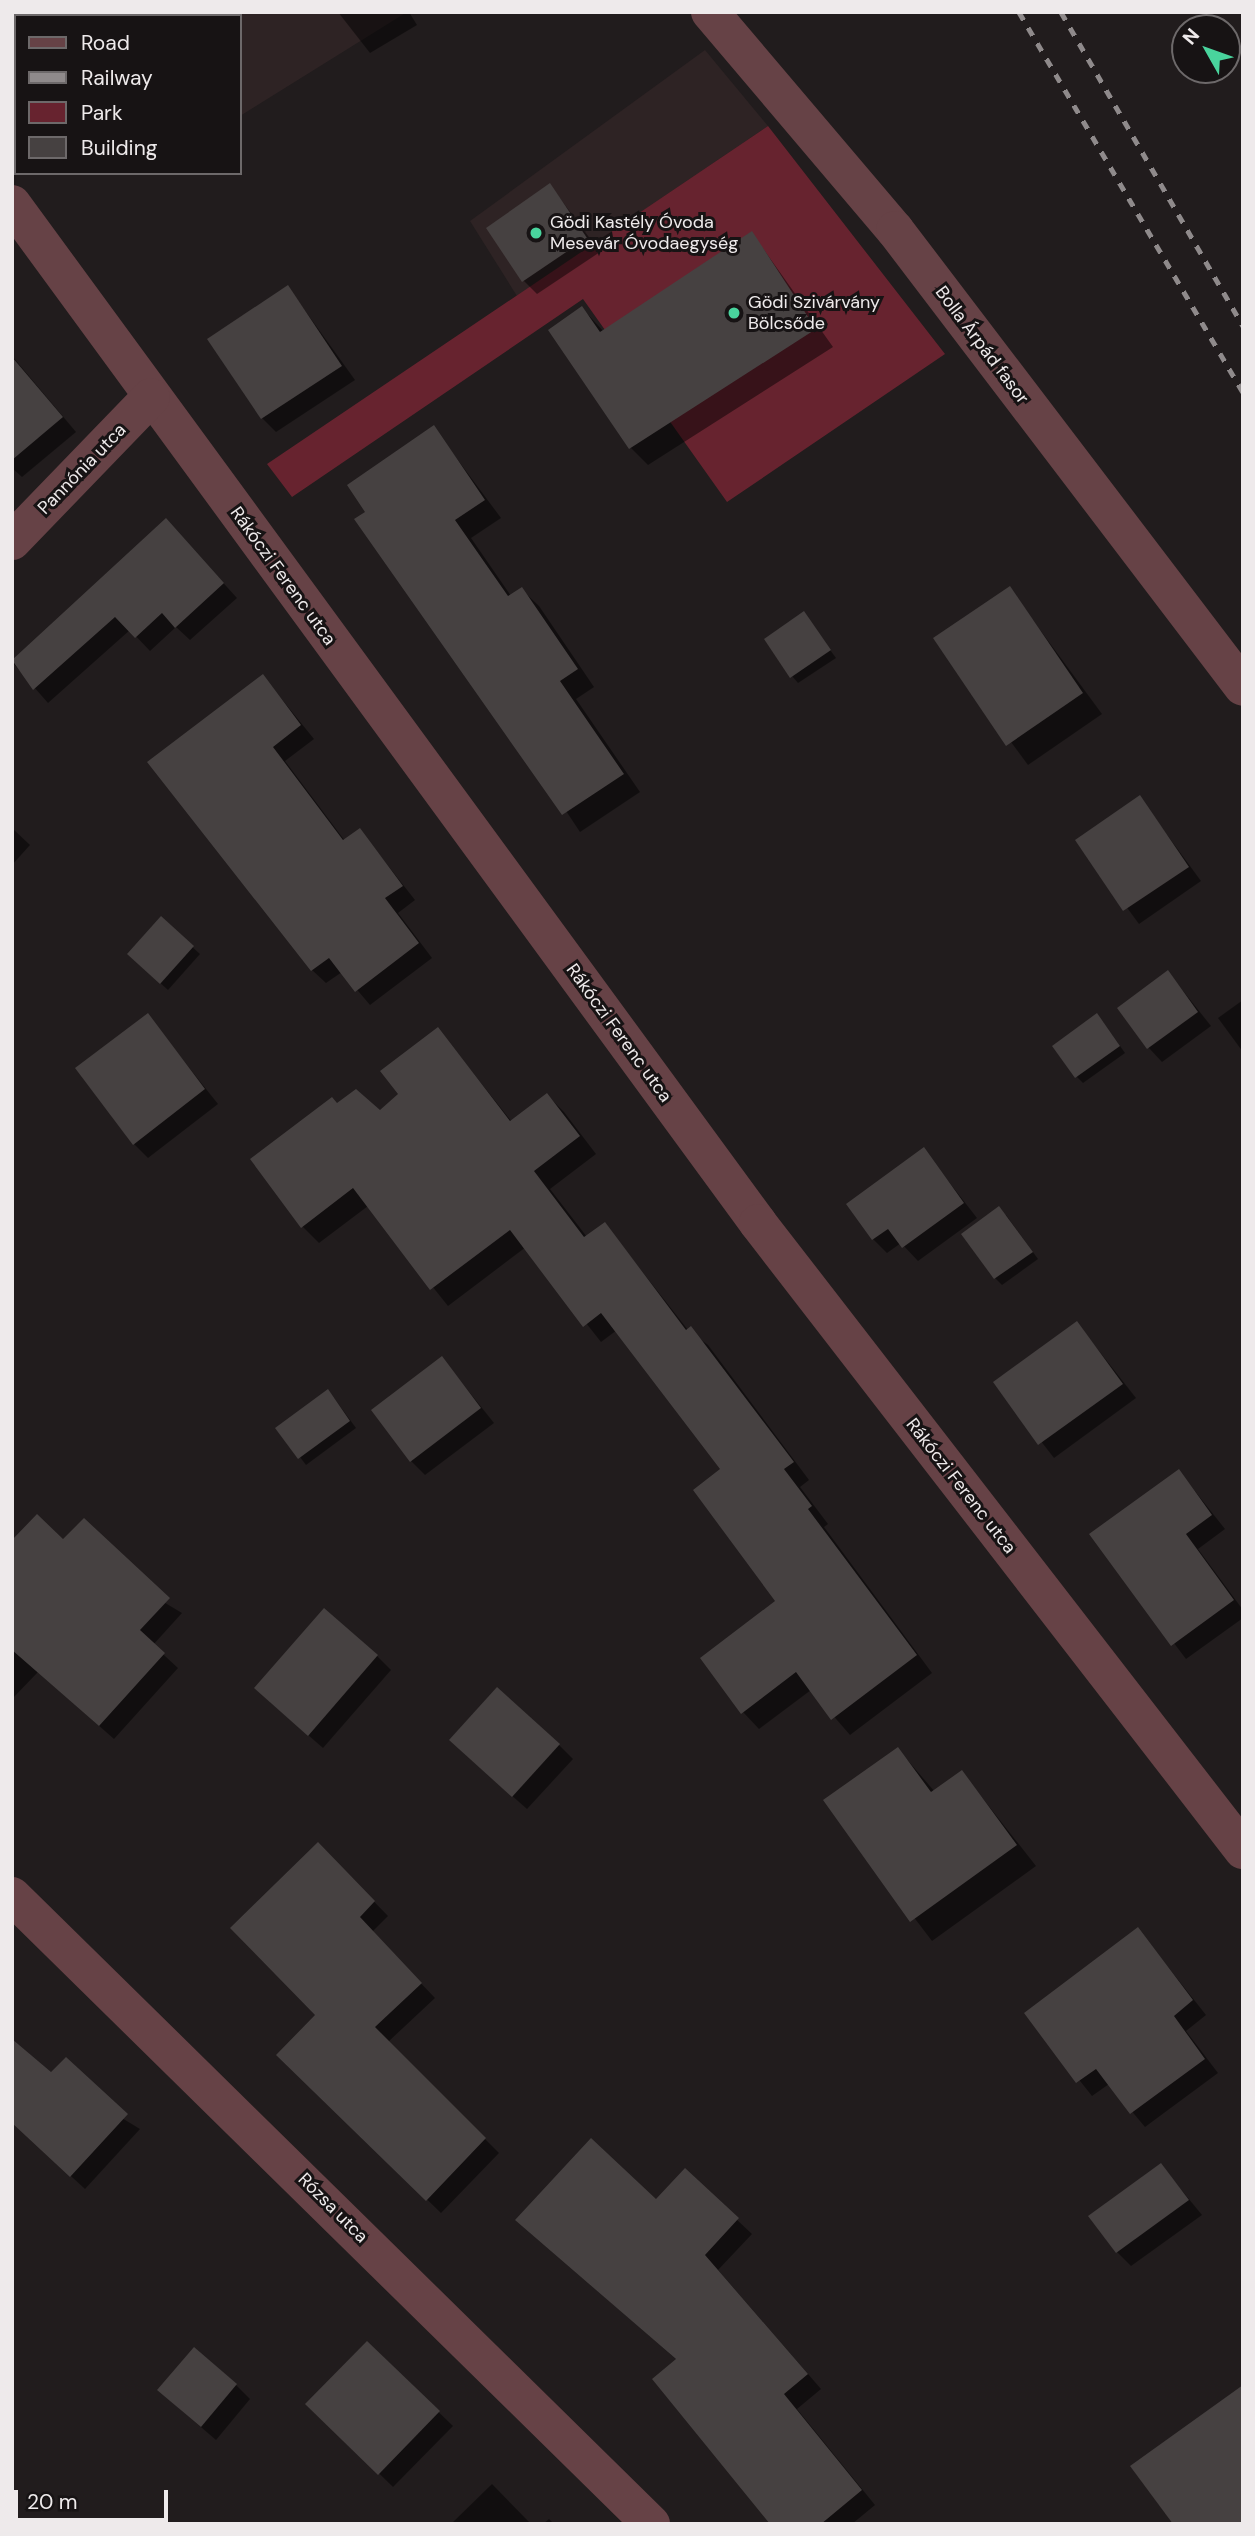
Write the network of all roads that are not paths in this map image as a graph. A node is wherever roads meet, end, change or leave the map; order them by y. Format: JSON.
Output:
{"nodes":[{"id":1,"x":710,"y":12,"type":"edge"},
{"id":2,"x":12,"y":204,"type":"edge"},
{"id":3,"x":151,"y":397,"type":"junction"},
{"id":4,"x":12,"y":541,"type":"edge"},
{"id":5,"x":1243,"y":687,"type":"edge"},
{"id":6,"x":1243,"y":1850,"type":"edge"},
{"id":7,"x":12,"y":1896,"type":"edge"},
{"id":8,"x":651,"y":2524,"type":"edge"}],
"edges":[{"from":1,"to":5,"type":"street","name":"Bolla Árpád fasor"},
{"from":2,"to":3,"type":"street","name":"Rákóczi Ferenc utca"},
{"from":3,"to":4,"type":"street","name":"Pannónia utca"},
{"from":3,"to":6,"type":"street","name":"Rákóczi Ferenc utca"},
{"from":7,"to":8,"type":"street","name":"Rózsa utca"}]}
